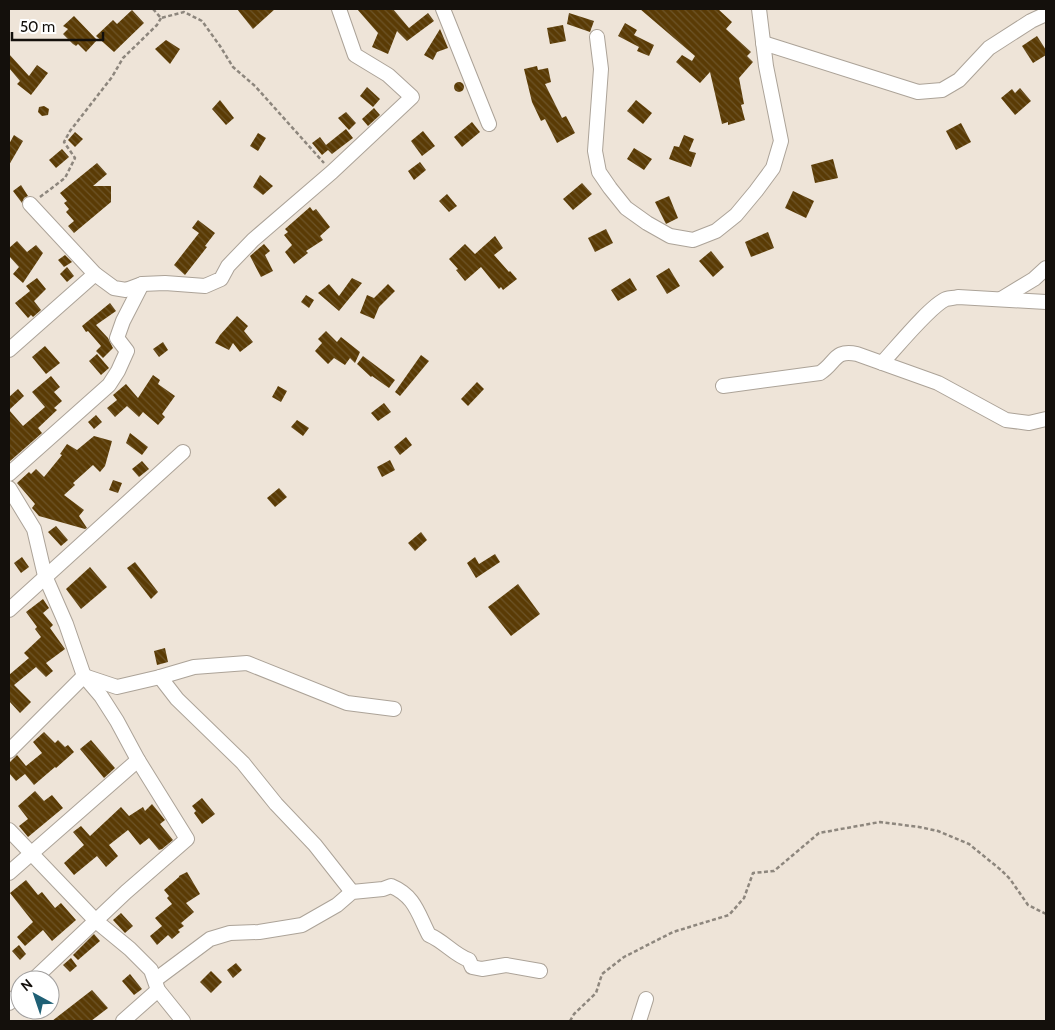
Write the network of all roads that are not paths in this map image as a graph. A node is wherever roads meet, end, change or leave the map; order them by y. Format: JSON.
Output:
{"nodes":[{"id":1,"x":339,"y":9,"type":"edge"},
{"id":2,"x":443,"y":9,"type":"edge"},
{"id":3,"x":759,"y":9,"type":"edge"},
{"id":4,"x":1046,"y":14,"type":"edge"},
{"id":5,"x":597,"y":37,"type":"dead end"},
{"id":6,"x":763,"y":43,"type":"junction"},
{"id":7,"x":490,"y":124,"type":"dead end"},
{"id":8,"x":30,"y":204,"type":"road end"},
{"id":9,"x":1046,"y":268,"type":"edge"},
{"id":10,"x":95,"y":274,"type":"junction"},
{"id":11,"x":142,"y":284,"type":"junction"},
{"id":12,"x":1000,"y":299,"type":"junction"},
{"id":13,"x":1046,"y":302,"type":"edge"},
{"id":14,"x":9,"y":350,"type":"edge"},
{"id":15,"x":882,"y":363,"type":"junction"},
{"id":16,"x":723,"y":386,"type":"dead end"},
{"id":17,"x":1046,"y":419,"type":"edge"},
{"id":18,"x":183,"y":452,"type":"dead end"},
{"id":19,"x":9,"y":474,"type":"edge"},
{"id":20,"x":9,"y":488,"type":"edge"},
{"id":21,"x":45,"y":576,"type":"junction"},
{"id":22,"x":9,"y":610,"type":"edge"},
{"id":23,"x":84,"y":676,"type":"junction"},
{"id":24,"x":160,"y":677,"type":"junction"},
{"id":25,"x":394,"y":709,"type":"dead end"},
{"id":26,"x":9,"y":751,"type":"edge"},
{"id":27,"x":138,"y":760,"type":"junction"},
{"id":28,"x":9,"y":830,"type":"edge"},
{"id":29,"x":32,"y":854,"type":"junction"},
{"id":30,"x":9,"y":873,"type":"edge"},
{"id":31,"x":352,"y":892,"type":"junction"},
{"id":32,"x":96,"y":921,"type":"junction"},
{"id":33,"x":44,"y":970,"type":"edge"},
{"id":34,"x":540,"y":971,"type":"dead end"},
{"id":35,"x":157,"y":985,"type":"junction"},
{"id":36,"x":646,"y":998,"type":"dead end"},
{"id":37,"x":123,"y":1021,"type":"edge"},
{"id":38,"x":183,"y":1021,"type":"edge"},
{"id":39,"x":640,"y":1021,"type":"edge"}],
"edges":[{"from":1,"to":11,"type":"street"},
{"from":2,"to":7,"type":"street"},
{"from":3,"to":6,"type":"street"},
{"from":4,"to":6,"type":"street"},
{"from":5,"to":6,"type":"street"},
{"from":8,"to":10,"type":"street"},
{"from":9,"to":12,"type":"street"},
{"from":10,"to":11,"type":"street"},
{"from":10,"to":14,"type":"street"},
{"from":11,"to":19,"type":"street"},
{"from":12,"to":13,"type":"street"},
{"from":12,"to":15,"type":"street"},
{"from":15,"to":16,"type":"street"},
{"from":15,"to":17,"type":"street"},
{"from":18,"to":21,"type":"street"},
{"from":20,"to":21,"type":"street"},
{"from":21,"to":22,"type":"street"},
{"from":21,"to":23,"type":"street"},
{"from":23,"to":24,"type":"street"},
{"from":23,"to":26,"type":"street"},
{"from":23,"to":27,"type":"street"},
{"from":24,"to":25,"type":"street"},
{"from":24,"to":31,"type":"street"},
{"from":27,"to":29,"type":"street"},
{"from":27,"to":32,"type":"street"},
{"from":28,"to":29,"type":"street"},
{"from":29,"to":30,"type":"street"},
{"from":29,"to":32,"type":"street"},
{"from":31,"to":34,"type":"street"},
{"from":31,"to":35,"type":"street"},
{"from":32,"to":33,"type":"street"},
{"from":32,"to":35,"type":"street"},
{"from":35,"to":37,"type":"street"},
{"from":35,"to":38,"type":"street"},
{"from":36,"to":39,"type":"street"}]}
